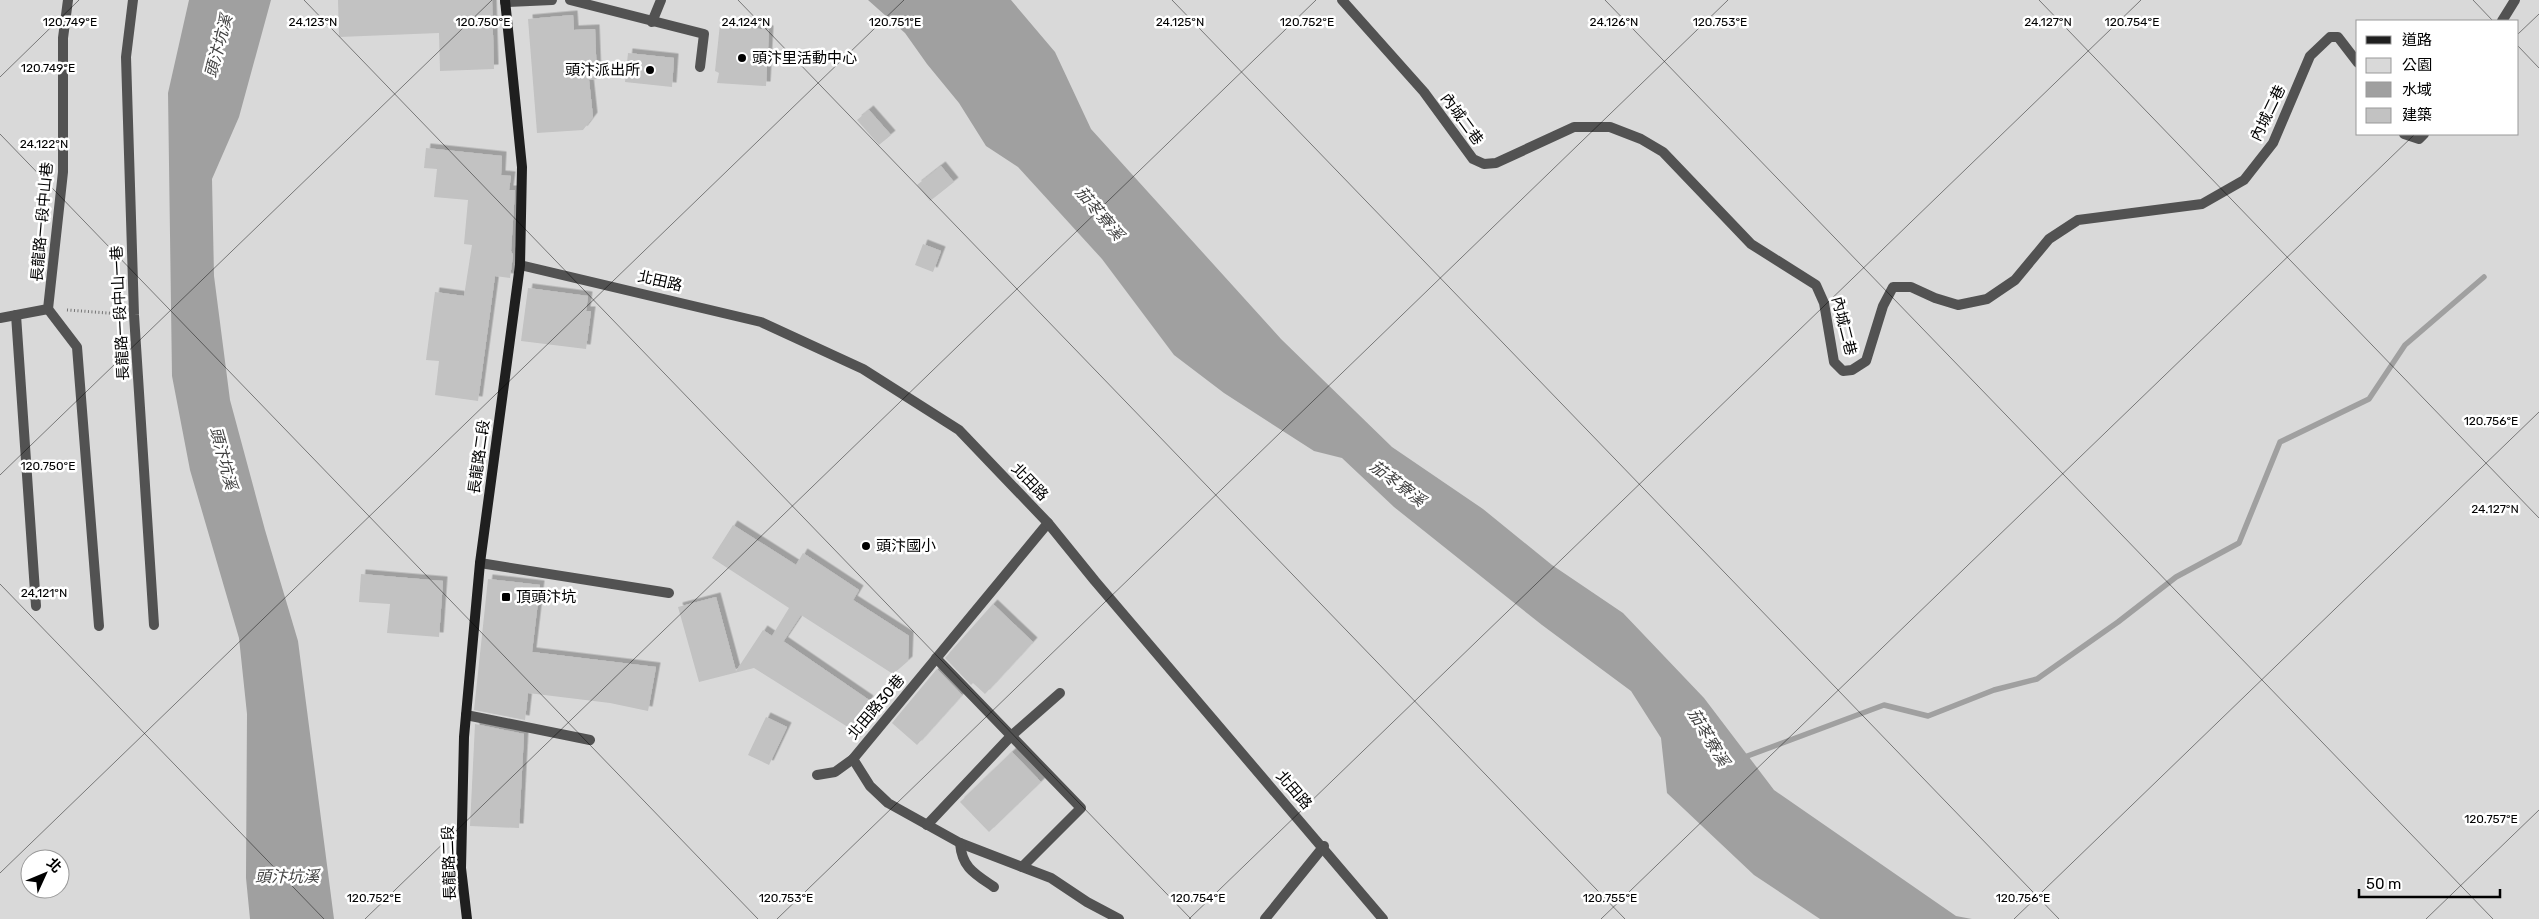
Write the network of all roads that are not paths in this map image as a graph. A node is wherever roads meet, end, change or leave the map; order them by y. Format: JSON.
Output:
{"nodes":[{"id":1,"x":68,"y":0,"type":"edge"},
{"id":2,"x":133,"y":0,"type":"edge"},
{"id":3,"x":552,"y":0,"type":"edge"},
{"id":4,"x":570,"y":0,"type":"edge"},
{"id":5,"x":661,"y":0,"type":"edge"},
{"id":6,"x":1342,"y":0,"type":"edge"},
{"id":7,"x":2515,"y":0,"type":"edge"},
{"id":8,"x":505,"y":1,"type":"edge"},
{"id":9,"x":2503,"y":20,"type":"edge"},
{"id":10,"x":652,"y":22,"type":"junction"},
{"id":11,"x":2356,"y":61,"type":"edge"},
{"id":12,"x":700,"y":67,"type":"dead end"},
{"id":13,"x":2406,"y":135,"type":"edge"},
{"id":14,"x":2423,"y":135,"type":"edge"},
{"id":15,"x":520,"y":264,"type":"junction"},
{"id":16,"x":48,"y":309,"type":"junction"},
{"id":17,"x":16,"y":315,"type":"junction"},
{"id":18,"x":0,"y":318,"type":"edge"},
{"id":19,"x":1048,"y":523,"type":"junction"},
{"id":20,"x":480,"y":563,"type":"junction"},
{"id":21,"x":669,"y":593,"type":"dead end"},
{"id":22,"x":36,"y":606,"type":"dead end"},
{"id":23,"x":154,"y":625,"type":"dead end"},
{"id":24,"x":100,"y":626,"type":"dead end"},
{"id":25,"x":936,"y":658,"type":"junction"},
{"id":26,"x":1060,"y":693,"type":"dead end"},
{"id":27,"x":466,"y":716,"type":"junction"},
{"id":28,"x":1012,"y":736,"type":"junction"},
{"id":29,"x":590,"y":740,"type":"dead end"},
{"id":30,"x":853,"y":759,"type":"junction"},
{"id":31,"x":817,"y":775,"type":"dead end"},
{"id":32,"x":927,"y":825,"type":"junction"},
{"id":33,"x":960,"y":843,"type":"junction"},
{"id":34,"x":1324,"y":846,"type":"junction"},
{"id":35,"x":1022,"y":867,"type":"junction"},
{"id":36,"x":994,"y":887,"type":"dead end"},
{"id":37,"x":467,"y":919,"type":"edge"},
{"id":38,"x":1119,"y":919,"type":"edge"},
{"id":39,"x":1265,"y":919,"type":"edge"},
{"id":40,"x":1384,"y":919,"type":"edge"}],
"edges":[{"from":1,"to":16,"type":"street","name":"長龍路一段中山巷"},
{"from":2,"to":23,"type":"street","name":"長龍路一段中山一巷"},
{"from":3,"to":8,"type":"street"},
{"from":4,"to":10,"type":"street"},
{"from":5,"to":10,"type":"street"},
{"from":6,"to":11,"type":"street","name":"內城二巷"},
{"from":7,"to":9,"type":"street"},
{"from":8,"to":15,"type":"main road","name":"長龍路二段"},
{"from":10,"to":12,"type":"street"},
{"from":13,"to":14,"type":"street"},
{"from":15,"to":19,"type":"street","name":"北田路"},
{"from":15,"to":20,"type":"main road","name":"長龍路二段"},
{"from":16,"to":17,"type":"street"},
{"from":16,"to":24,"type":"street"},
{"from":17,"to":18,"type":"street"},
{"from":17,"to":22,"type":"street"},
{"from":19,"to":25,"type":"street","name":"北田路30巷"},
{"from":19,"to":34,"type":"street","name":"北田路"},
{"from":20,"to":21,"type":"street"},
{"from":20,"to":27,"type":"main road","name":"長龍路二段"},
{"from":25,"to":28,"type":"street"},
{"from":25,"to":30,"type":"street","name":"北田路30巷"},
{"from":26,"to":28,"type":"street"},
{"from":27,"to":29,"type":"street"},
{"from":27,"to":37,"type":"main road","name":"長龍路二段"},
{"from":28,"to":32,"type":"street"},
{"from":28,"to":35,"type":"street"},
{"from":30,"to":31,"type":"street"},
{"from":30,"to":32,"type":"street","name":"北田路30巷"},
{"from":32,"to":33,"type":"street","name":"北田路30巷"},
{"from":33,"to":35,"type":"street","name":"北田路30巷"},
{"from":33,"to":36,"type":"street"},
{"from":34,"to":39,"type":"street"},
{"from":34,"to":40,"type":"street","name":"北田路"},
{"from":35,"to":38,"type":"street","name":"北田路30巷"}]}
